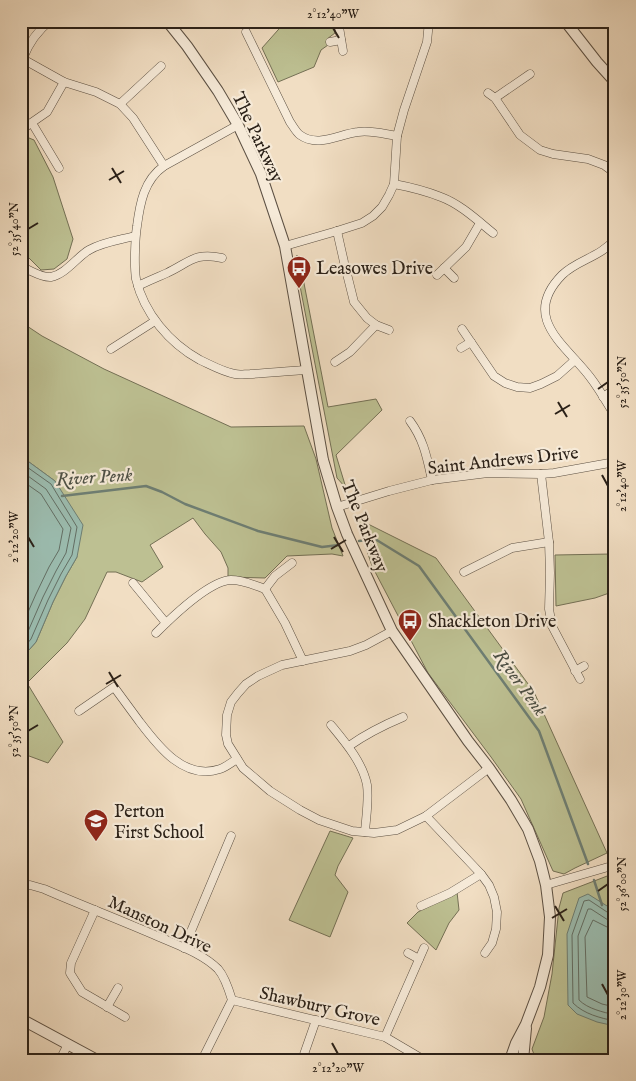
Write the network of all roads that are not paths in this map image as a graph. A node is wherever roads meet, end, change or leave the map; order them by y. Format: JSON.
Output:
{"nodes":[{"id":1,"x":50,"y":21,"type":"edge"},
{"id":2,"x":167,"y":21,"type":"edge"},
{"id":3,"x":338,"y":21,"type":"edge"},
{"id":4,"x":429,"y":21,"type":"edge"},
{"id":5,"x":565,"y":21,"type":"edge"},
{"id":6,"x":246,"y":32,"type":"dead end"},
{"id":7,"x":341,"y":40,"type":"junction"},
{"id":8,"x":262,"y":41,"type":"dead end"},
{"id":9,"x":330,"y":42,"type":"dead end"},
{"id":10,"x":253,"y":46,"type":"junction"},
{"id":11,"x":344,"y":51,"type":"dead end"},
{"id":12,"x":22,"y":58,"type":"edge"},
{"id":13,"x":161,"y":66,"type":"dead end"},
{"id":14,"x":530,"y":74,"type":"dead end"},
{"id":15,"x":64,"y":82,"type":"junction"},
{"id":16,"x":615,"y":82,"type":"edge"},
{"id":17,"x":488,"y":93,"type":"dead end"},
{"id":18,"x":496,"y":98,"type":"junction"},
{"id":19,"x":120,"y":104,"type":"junction"},
{"id":20,"x":32,"y":123,"type":"junction"},
{"id":21,"x":238,"y":125,"type":"junction"},
{"id":22,"x":21,"y":130,"type":"edge"},
{"id":23,"x":397,"y":136,"type":"junction"},
{"id":24,"x":164,"y":166,"type":"junction"},
{"id":25,"x":59,"y":168,"type":"dead end"},
{"id":26,"x":615,"y":173,"type":"edge"},
{"id":27,"x":394,"y":184,"type":"junction"},
{"id":28,"x":480,"y":223,"type":"junction"},
{"id":29,"x":337,"y":231,"type":"junction"},
{"id":30,"x":493,"y":233,"type":"dead end"},
{"id":31,"x":135,"y":236,"type":"junction"},
{"id":32,"x":615,"y":239,"type":"edge"},
{"id":33,"x":285,"y":246,"type":"junction"},
{"id":34,"x":222,"y":258,"type":"dead end"},
{"id":35,"x":21,"y":267,"type":"edge"},
{"id":36,"x":444,"y":268,"type":"junction"},
{"id":37,"x":437,"y":275,"type":"dead end"},
{"id":38,"x":454,"y":278,"type":"dead end"},
{"id":39,"x":138,"y":286,"type":"junction"},
{"id":40,"x":156,"y":321,"type":"junction"},
{"id":41,"x":376,"y":325,"type":"junction"},
{"id":42,"x":462,"y":329,"type":"dead end"},
{"id":43,"x":389,"y":330,"type":"dead end"},
{"id":44,"x":471,"y":342,"type":"junction"},
{"id":45,"x":461,"y":348,"type":"dead end"},
{"id":46,"x":111,"y":349,"type":"dead end"},
{"id":47,"x":575,"y":360,"type":"junction"},
{"id":48,"x":335,"y":362,"type":"dead end"},
{"id":49,"x":307,"y":370,"type":"junction"},
{"id":50,"x":615,"y":390,"type":"edge"},
{"id":51,"x":603,"y":397,"type":"junction"},
{"id":52,"x":615,"y":416,"type":"edge"},
{"id":53,"x":410,"y":421,"type":"dead end"},
{"id":54,"x":615,"y":462,"type":"edge"},
{"id":55,"x":541,"y":474,"type":"junction"},
{"id":56,"x":432,"y":480,"type":"junction"},
{"id":57,"x":337,"y":507,"type":"junction"},
{"id":58,"x":548,"y":542,"type":"junction"},
{"id":59,"x":292,"y":563,"type":"dead end"},
{"id":60,"x":464,"y":572,"type":"dead end"},
{"id":61,"x":133,"y":583,"type":"dead end"},
{"id":62,"x":265,"y":589,"type":"junction"},
{"id":63,"x":166,"y":623,"type":"junction"},
{"id":64,"x":392,"y":631,"type":"junction"},
{"id":65,"x":156,"y":633,"type":"dead end"},
{"id":66,"x":303,"y":661,"type":"junction"},
{"id":67,"x":584,"y":666,"type":"dead end"},
{"id":68,"x":575,"y":671,"type":"junction"},
{"id":69,"x":580,"y":679,"type":"dead end"},
{"id":70,"x":79,"y":711,"type":"dead end"},
{"id":71,"x":403,"y":717,"type":"dead end"},
{"id":72,"x":331,"y":725,"type":"dead end"},
{"id":73,"x":349,"y":746,"type":"junction"},
{"id":74,"x":237,"y":759,"type":"junction"},
{"id":75,"x":489,"y":768,"type":"junction"},
{"id":76,"x":426,"y":816,"type":"junction"},
{"id":77,"x":365,"y":832,"type":"junction"},
{"id":78,"x":230,"y":836,"type":"dead end"},
{"id":79,"x":615,"y":865,"type":"edge"},
{"id":80,"x":480,"y":874,"type":"junction"},
{"id":81,"x":546,"y":886,"type":"junction"},
{"id":82,"x":21,"y":888,"type":"edge"},
{"id":83,"x":421,"y":906,"type":"dead end"},
{"id":84,"x":95,"y":910,"type":"junction"},
{"id":85,"x":184,"y":948,"type":"junction"},
{"id":86,"x":424,"y":948,"type":"dead end"},
{"id":87,"x":408,"y":953,"type":"dead end"},
{"id":88,"x":485,"y":953,"type":"dead end"},
{"id":89,"x":419,"y":959,"type":"junction"},
{"id":90,"x":118,"y":988,"type":"dead end"},
{"id":91,"x":232,"y":1000,"type":"junction"},
{"id":92,"x":107,"y":1007,"type":"junction"},
{"id":93,"x":125,"y":1017,"type":"dead end"},
{"id":94,"x":21,"y":1019,"type":"edge"},
{"id":95,"x":316,"y":1020,"type":"junction"},
{"id":96,"x":526,"y":1024,"type":"junction"},
{"id":97,"x":385,"y":1037,"type":"junction"},
{"id":98,"x":68,"y":1044,"type":"junction"},
{"id":99,"x":410,"y":1052,"type":"junction"},
{"id":100,"x":60,"y":1060,"type":"edge"},
{"id":101,"x":97,"y":1060,"type":"edge"},
{"id":102,"x":202,"y":1060,"type":"edge"},
{"id":103,"x":302,"y":1060,"type":"edge"},
{"id":104,"x":405,"y":1060,"type":"edge"},
{"id":105,"x":424,"y":1060,"type":"edge"},
{"id":106,"x":510,"y":1060,"type":"edge"},
{"id":107,"x":523,"y":1060,"type":"edge"}],
"edges":[{"from":1,"to":12,"type":"street"},
{"from":2,"to":21,"type":"street","name":"The Parkway"},
{"from":3,"to":7,"type":"street"},
{"from":4,"to":23,"type":"street"},
{"from":5,"to":16,"type":"street"},
{"from":6,"to":10,"type":"street"},
{"from":7,"to":9,"type":"street"},
{"from":7,"to":11,"type":"street"},
{"from":8,"to":10,"type":"street"},
{"from":10,"to":23,"type":"street"},
{"from":12,"to":15,"type":"street"},
{"from":13,"to":19,"type":"street"},
{"from":14,"to":18,"type":"street"},
{"from":15,"to":19,"type":"street"},
{"from":15,"to":20,"type":"street"},
{"from":17,"to":18,"type":"street"},
{"from":18,"to":26,"type":"street"},
{"from":19,"to":24,"type":"street"},
{"from":20,"to":22,"type":"street"},
{"from":20,"to":25,"type":"street"},
{"from":21,"to":24,"type":"street"},
{"from":21,"to":33,"type":"street","name":"The Parkway"},
{"from":23,"to":27,"type":"street"},
{"from":24,"to":31,"type":"street"},
{"from":27,"to":28,"type":"street"},
{"from":27,"to":29,"type":"street"},
{"from":28,"to":30,"type":"street"},
{"from":28,"to":36,"type":"street"},
{"from":29,"to":33,"type":"street"},
{"from":29,"to":41,"type":"street"},
{"from":31,"to":35,"type":"street"},
{"from":31,"to":39,"type":"street"},
{"from":32,"to":47,"type":"street"},
{"from":33,"to":49,"type":"street","name":"The Parkway"},
{"from":34,"to":39,"type":"street"},
{"from":36,"to":37,"type":"street"},
{"from":36,"to":38,"type":"street"},
{"from":39,"to":40,"type":"street"},
{"from":40,"to":46,"type":"street"},
{"from":40,"to":49,"type":"street"},
{"from":41,"to":43,"type":"street"},
{"from":41,"to":48,"type":"street"},
{"from":42,"to":44,"type":"street"},
{"from":44,"to":45,"type":"street"},
{"from":44,"to":47,"type":"street"},
{"from":47,"to":51,"type":"street"},
{"from":49,"to":57,"type":"street","name":"The Parkway"},
{"from":50,"to":51,"type":"street"},
{"from":51,"to":52,"type":"street"},
{"from":53,"to":56,"type":"street"},
{"from":54,"to":55,"type":"street","name":"Saint Andrews Drive"},
{"from":55,"to":56,"type":"street","name":"Saint Andrews Drive"},
{"from":55,"to":58,"type":"street"},
{"from":56,"to":57,"type":"street","name":"Saint Andrews Drive"},
{"from":57,"to":64,"type":"street","name":"The Parkway"},
{"from":58,"to":60,"type":"street"},
{"from":58,"to":68,"type":"street"},
{"from":59,"to":62,"type":"street"},
{"from":61,"to":63,"type":"street"},
{"from":62,"to":63,"type":"street"},
{"from":62,"to":66,"type":"street"},
{"from":63,"to":65,"type":"street"},
{"from":64,"to":66,"type":"street"},
{"from":64,"to":75,"type":"street","name":"The Parkway"},
{"from":66,"to":74,"type":"street"},
{"from":67,"to":68,"type":"street"},
{"from":68,"to":69,"type":"street"},
{"from":70,"to":74,"type":"street"},
{"from":71,"to":73,"type":"street"},
{"from":72,"to":73,"type":"street"},
{"from":73,"to":77,"type":"street"},
{"from":74,"to":77,"type":"street"},
{"from":75,"to":76,"type":"street"},
{"from":75,"to":81,"type":"street","name":"The Parkway"},
{"from":76,"to":77,"type":"street"},
{"from":76,"to":80,"type":"street"},
{"from":78,"to":85,"type":"street"},
{"from":79,"to":81,"type":"street"},
{"from":80,"to":83,"type":"street"},
{"from":80,"to":88,"type":"street"},
{"from":81,"to":96,"type":"street","name":"The Parkway"},
{"from":82,"to":84,"type":"street","name":"Manston Drive"},
{"from":84,"to":85,"type":"street","name":"Manston Drive"},
{"from":84,"to":92,"type":"street"},
{"from":85,"to":91,"type":"street","name":"Manston Drive"},
{"from":86,"to":89,"type":"street"},
{"from":87,"to":89,"type":"street"},
{"from":89,"to":97,"type":"street"},
{"from":90,"to":92,"type":"street"},
{"from":91,"to":95,"type":"street","name":"Shawbury Grove"},
{"from":91,"to":102,"type":"street"},
{"from":92,"to":93,"type":"street"},
{"from":94,"to":98,"type":"street"},
{"from":95,"to":97,"type":"street","name":"Shawbury Grove"},
{"from":95,"to":103,"type":"street"},
{"from":96,"to":106,"type":"street","name":"The Parkway"},
{"from":96,"to":107,"type":"street","name":"The Parkway"},
{"from":97,"to":99,"type":"street","name":"Shawbury Grove"},
{"from":98,"to":100,"type":"street"},
{"from":98,"to":101,"type":"street"},
{"from":99,"to":104,"type":"street"},
{"from":99,"to":105,"type":"street","name":"Shawbury Grove"}]}
